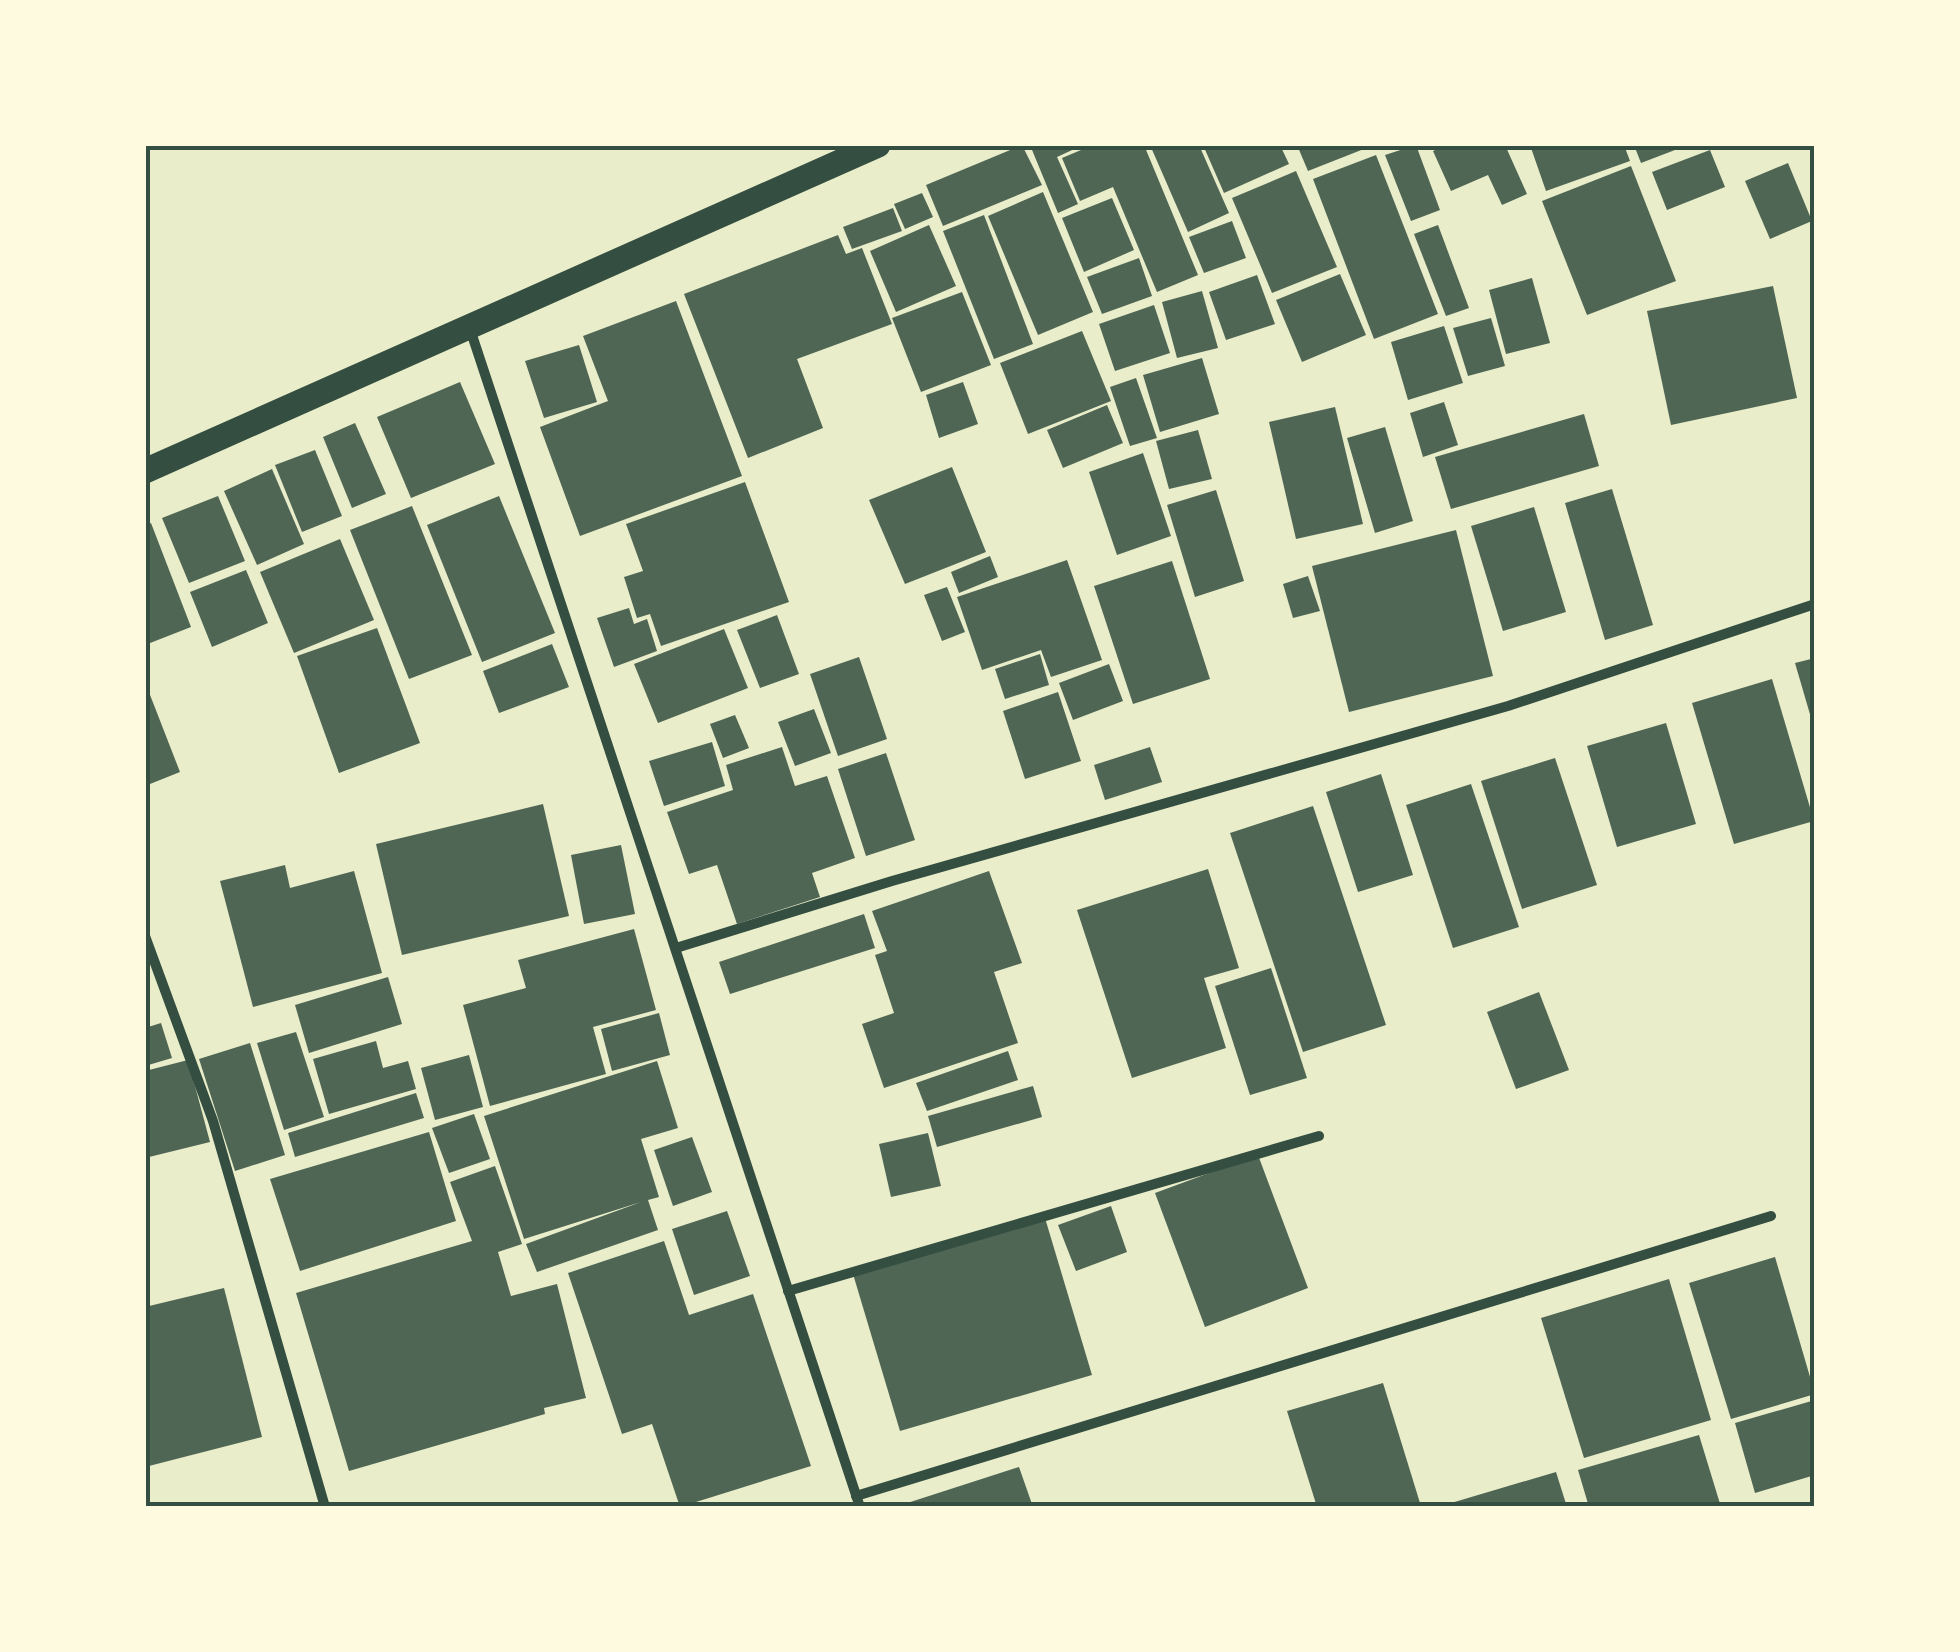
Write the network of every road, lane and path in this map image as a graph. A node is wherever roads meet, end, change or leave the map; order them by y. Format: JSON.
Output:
{"nodes":[{"id":1,"x":878,"y":145,"type":"edge"},
{"id":2,"x":468,"y":325,"type":"junction"},
{"id":3,"x":145,"y":471,"type":"edge"},
{"id":4,"x":1815,"y":604,"type":"edge"},
{"id":5,"x":145,"y":936,"type":"edge"},
{"id":6,"x":676,"y":948,"type":"junction"},
{"id":7,"x":1319,"y":1136,"type":"dead end"},
{"id":8,"x":1771,"y":1216,"type":"dead end"},
{"id":9,"x":788,"y":1291,"type":"junction"},
{"id":10,"x":858,"y":1501,"type":"edge"},
{"id":11,"x":325,"y":1507,"type":"edge"}],
"edges":[{"from":1,"to":2,"type":"main road"},
{"from":2,"to":3,"type":"main road"},
{"from":2,"to":6,"type":"street"},
{"from":4,"to":6,"type":"street"},
{"from":5,"to":11,"type":"street"},
{"from":6,"to":9,"type":"street"},
{"from":7,"to":9,"type":"street"},
{"from":8,"to":10,"type":"street"},
{"from":9,"to":10,"type":"street"}]}
